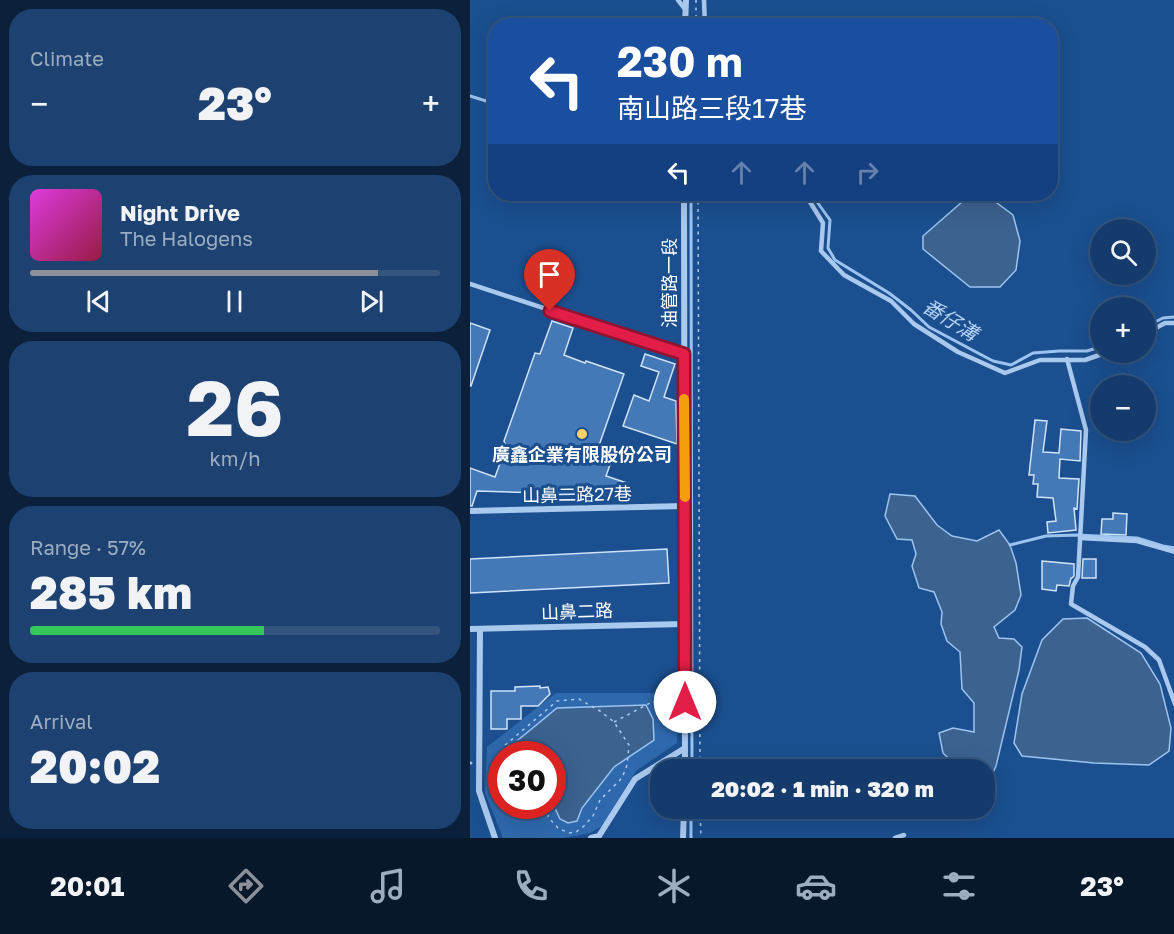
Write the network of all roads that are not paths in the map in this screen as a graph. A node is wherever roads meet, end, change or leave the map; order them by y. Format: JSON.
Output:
{"nodes":[{"id":1,"x":678,"y":0,"type":"edge"},
{"id":2,"x":686,"y":0,"type":"edge"},
{"id":3,"x":704,"y":0,"type":"edge"},
{"id":4,"x":686,"y":9,"type":"junction"},
{"id":5,"x":685,"y":18,"type":"edge"},
{"id":6,"x":705,"y":18,"type":"edge"},
{"id":7,"x":684,"y":201,"type":"edge"},
{"id":8,"x":809,"y":201,"type":"edge"},
{"id":9,"x":470,"y":284,"type":"edge"},
{"id":10,"x":1175,"y":323,"type":"edge"},
{"id":11,"x":1156,"y":328,"type":"edge"},
{"id":12,"x":684,"y":354,"type":"junction"},
{"id":13,"x":1090,"y":358,"type":"edge"},
{"id":14,"x":1067,"y":359,"type":"junction"},
{"id":15,"x":685,"y":506,"type":"junction"},
{"id":16,"x":470,"y":511,"type":"edge"},
{"id":17,"x":1080,"y":538,"type":"junction"},
{"id":18,"x":1175,"y":552,"type":"edge"},
{"id":19,"x":685,"y":624,"type":"junction"},
{"id":20,"x":470,"y":628,"type":"edge"},
{"id":21,"x":480,"y":629,"type":"junction"},
{"id":22,"x":1175,"y":704,"type":"edge"},
{"id":23,"x":685,"y":748,"type":"junction"},
{"id":24,"x":685,"y":759,"type":"edge"},
{"id":25,"x":684,"y":819,"type":"edge"},
{"id":26,"x":904,"y":836,"type":"dead end"},
{"id":27,"x":495,"y":838,"type":"edge"},
{"id":28,"x":591,"y":838,"type":"edge"},
{"id":29,"x":683,"y":838,"type":"edge"},
{"id":30,"x":894,"y":838,"type":"edge"}],
"edges":[{"from":1,"to":4,"type":"lane"},
{"from":2,"to":4,"type":"street"},
{"from":3,"to":6,"type":"lane"},
{"from":4,"to":5,"type":"street"},
{"from":7,"to":12,"type":"street","name":"油管路一段"},
{"from":8,"to":14,"type":"lane"},
{"from":9,"to":12,"type":"lane"},
{"from":10,"to":11,"type":"lane"},
{"from":12,"to":15,"type":"street","name":"油管路一段"},
{"from":13,"to":14,"type":"lane"},
{"from":14,"to":17,"type":"lane"},
{"from":15,"to":16,"type":"street","name":"山鼻二路27巷"},
{"from":15,"to":19,"type":"street","name":"油管路一段"},
{"from":17,"to":18,"type":"lane"},
{"from":17,"to":22,"type":"lane"},
{"from":19,"to":21,"type":"street","name":"山鼻二路"},
{"from":19,"to":23,"type":"street","name":"油管路一段"},
{"from":20,"to":21,"type":"street","name":"山鼻二路"},
{"from":21,"to":27,"type":"street"},
{"from":23,"to":24,"type":"street","name":"油管路一段"},
{"from":23,"to":28,"type":"street"},
{"from":25,"to":29,"type":"street"},
{"from":26,"to":30,"type":"lane"}]}
